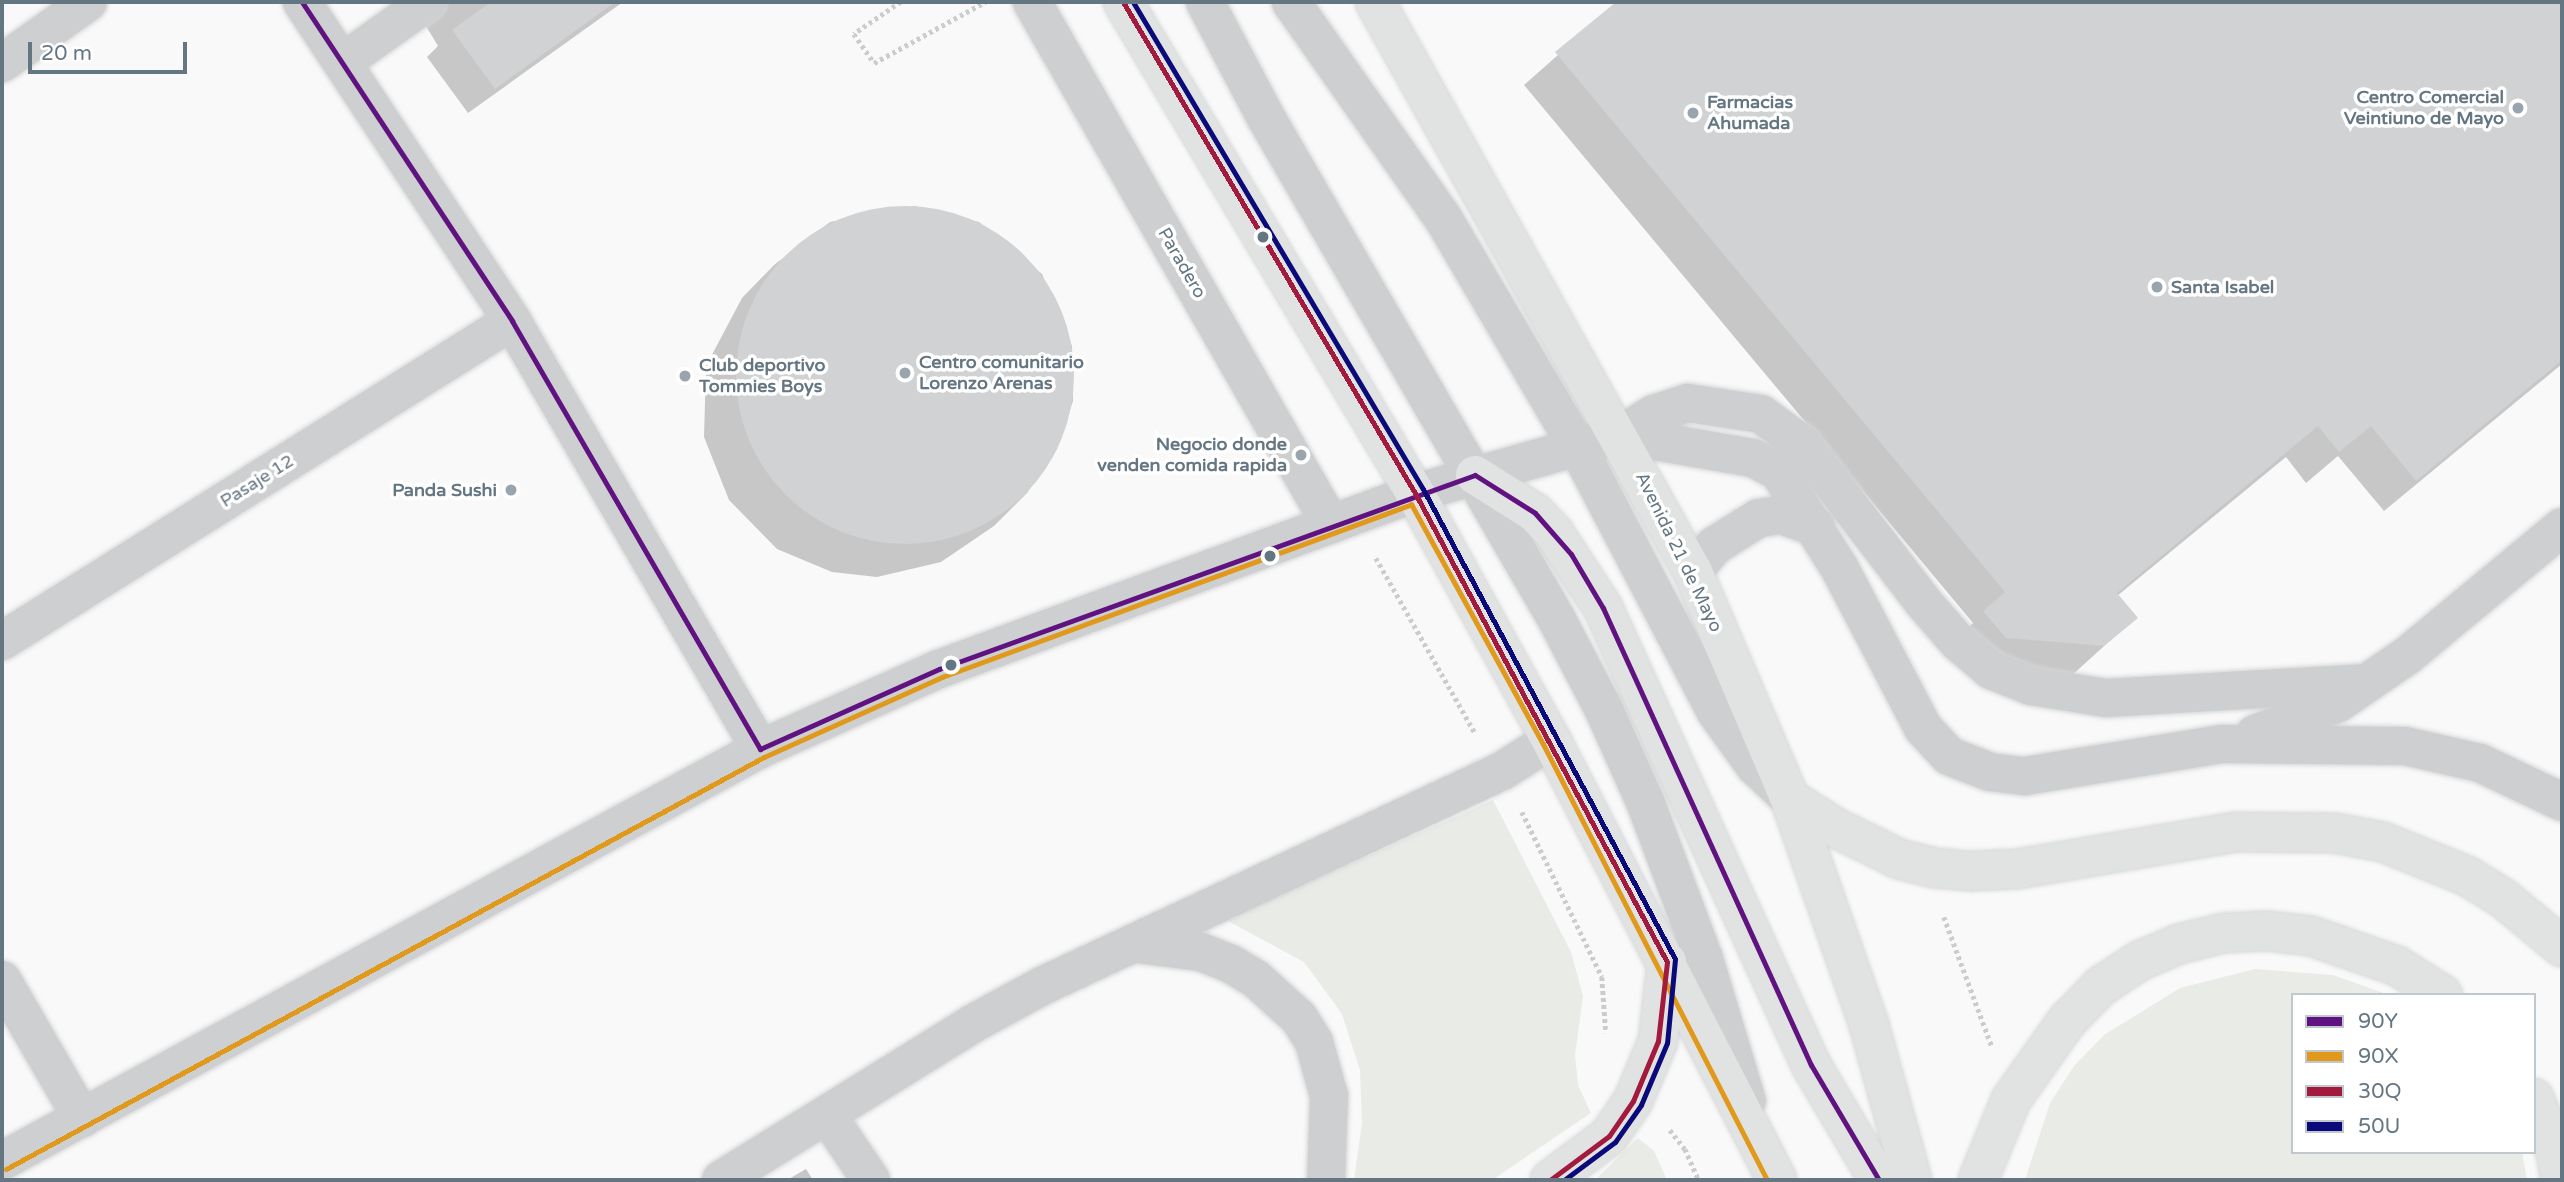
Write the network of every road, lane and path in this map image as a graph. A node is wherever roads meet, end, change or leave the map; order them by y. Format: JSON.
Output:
{"nodes":[{"id":1,"x":88,"y":2,"type":"edge"},
{"id":2,"x":302,"y":2,"type":"edge"},
{"id":3,"x":427,"y":2,"type":"edge"},
{"id":4,"x":901,"y":2,"type":"edge"},
{"id":5,"x":986,"y":2,"type":"edge"},
{"id":6,"x":1032,"y":2,"type":"edge"},
{"id":7,"x":1124,"y":2,"type":"edge"},
{"id":8,"x":1205,"y":2,"type":"edge"},
{"id":9,"x":1291,"y":2,"type":"edge"},
{"id":10,"x":1375,"y":2,"type":"edge"},
{"id":11,"x":342,"y":62,"type":"junction"},
{"id":12,"x":2,"y":63,"type":"edge"},
{"id":13,"x":512,"y":321,"type":"junction"},
{"id":14,"x":1620,"y":435,"type":"junction"},
{"id":15,"x":1577,"y":446,"type":"junction"},
{"id":16,"x":1475,"y":475,"type":"junction"},
{"id":17,"x":1415,"y":494,"type":"junction"},
{"id":18,"x":1342,"y":521,"type":"junction"},
{"id":19,"x":1816,"y":527,"type":"junction"},
{"id":20,"x":2562,"y":527,"type":"edge"},
{"id":21,"x":1693,"y":572,"type":"junction"},
{"id":22,"x":2,"y":641,"type":"edge"},
{"id":23,"x":2367,"y":683,"type":"junction"},
{"id":24,"x":1551,"y":740,"type":"junction"},
{"id":25,"x":2223,"y":744,"type":"junction"},
{"id":26,"x":760,"y":749,"type":"junction"},
{"id":27,"x":1502,"y":771,"type":"junction"},
{"id":28,"x":1790,"y":799,"type":"junction"},
{"id":29,"x":2562,"y":802,"type":"edge"},
{"id":30,"x":1935,"y":868,"type":"junction"},
{"id":31,"x":1137,"y":944,"type":"junction"},
{"id":32,"x":2562,"y":947,"type":"edge"},
{"id":33,"x":1667,"y":962,"type":"junction"},
{"id":34,"x":2,"y":980,"type":"edge"},
{"id":35,"x":2440,"y":993,"type":"edge"},
{"id":36,"x":1604,"y":1041,"type":"dead end"},
{"id":37,"x":2011,"y":1100,"type":"junction"},
{"id":38,"x":1633,"y":1101,"type":"junction"},
{"id":39,"x":2536,"y":1103,"type":"edge"},
{"id":40,"x":827,"y":1115,"type":"junction"},
{"id":41,"x":82,"y":1118,"type":"junction"},
{"id":42,"x":1761,"y":1144,"type":"junction"},
{"id":43,"x":2,"y":1161,"type":"edge"},
{"id":44,"x":721,"y":1180,"type":"edge"},
{"id":45,"x":871,"y":1180,"type":"edge"},
{"id":46,"x":1326,"y":1180,"type":"edge"},
{"id":47,"x":1550,"y":1180,"type":"edge"},
{"id":48,"x":1699,"y":1180,"type":"edge"},
{"id":49,"x":1777,"y":1180,"type":"edge"},
{"id":50,"x":1879,"y":1180,"type":"edge"},
{"id":51,"x":1912,"y":1180,"type":"edge"},
{"id":52,"x":1978,"y":1180,"type":"edge"},
{"id":53,"x":2561,"y":1180,"type":"edge"}],
"edges":[{"from":1,"to":12,"type":"street"},
{"from":2,"to":11,"type":"street"},
{"from":3,"to":11,"type":"street"},
{"from":4,"to":5,"type":"path"},
{"from":6,"to":18,"type":"street","name":"Paradero"},
{"from":7,"to":17,"type":"main road"},
{"from":8,"to":16,"type":"street"},
{"from":9,"to":15,"type":"street"},
{"from":10,"to":14,"type":"main road","name":"Avenida 21 de Mayo"},
{"from":11,"to":13,"type":"street"},
{"from":13,"to":22,"type":"street","name":"Pasaje 12"},
{"from":13,"to":26,"type":"street"},
{"from":14,"to":15,"type":"street"},
{"from":14,"to":19,"type":"street"},
{"from":14,"to":21,"type":"main road","name":"Avenida 21 de Mayo"},
{"from":14,"to":23,"type":"street"},
{"from":15,"to":16,"type":"street"},
{"from":15,"to":28,"type":"street"},
{"from":16,"to":17,"type":"street"},
{"from":16,"to":42,"type":"street"},
{"from":16,"to":50,"type":"main road"},
{"from":17,"to":18,"type":"street"},
{"from":17,"to":24,"type":"main road"},
{"from":18,"to":26,"type":"street"},
{"from":18,"to":27,"type":"path"},
{"from":19,"to":21,"type":"street"},
{"from":19,"to":25,"type":"street"},
{"from":20,"to":23,"type":"street"},
{"from":21,"to":28,"type":"main road","name":"Avenida 21 de Mayo"},
{"from":23,"to":25,"type":"street"},
{"from":24,"to":27,"type":"street"},
{"from":24,"to":33,"type":"main road"},
{"from":25,"to":29,"type":"street"},
{"from":26,"to":41,"type":"street"},
{"from":27,"to":31,"type":"street"},
{"from":27,"to":36,"type":"path"},
{"from":28,"to":30,"type":"main road"},
{"from":28,"to":51,"type":"main road","name":"Avenida 21 de Mayo"},
{"from":30,"to":32,"type":"main road"},
{"from":30,"to":37,"type":"path"},
{"from":31,"to":40,"type":"street"},
{"from":31,"to":46,"type":"street"},
{"from":33,"to":38,"type":"main road"},
{"from":33,"to":42,"type":"main road"},
{"from":34,"to":41,"type":"street"},
{"from":35,"to":37,"type":"main road"},
{"from":37,"to":52,"type":"main road"},
{"from":38,"to":47,"type":"main road"},
{"from":38,"to":48,"type":"path"},
{"from":39,"to":53,"type":"main road"},
{"from":40,"to":44,"type":"street"},
{"from":40,"to":45,"type":"street"},
{"from":41,"to":43,"type":"street"},
{"from":42,"to":49,"type":"main road"}]}
